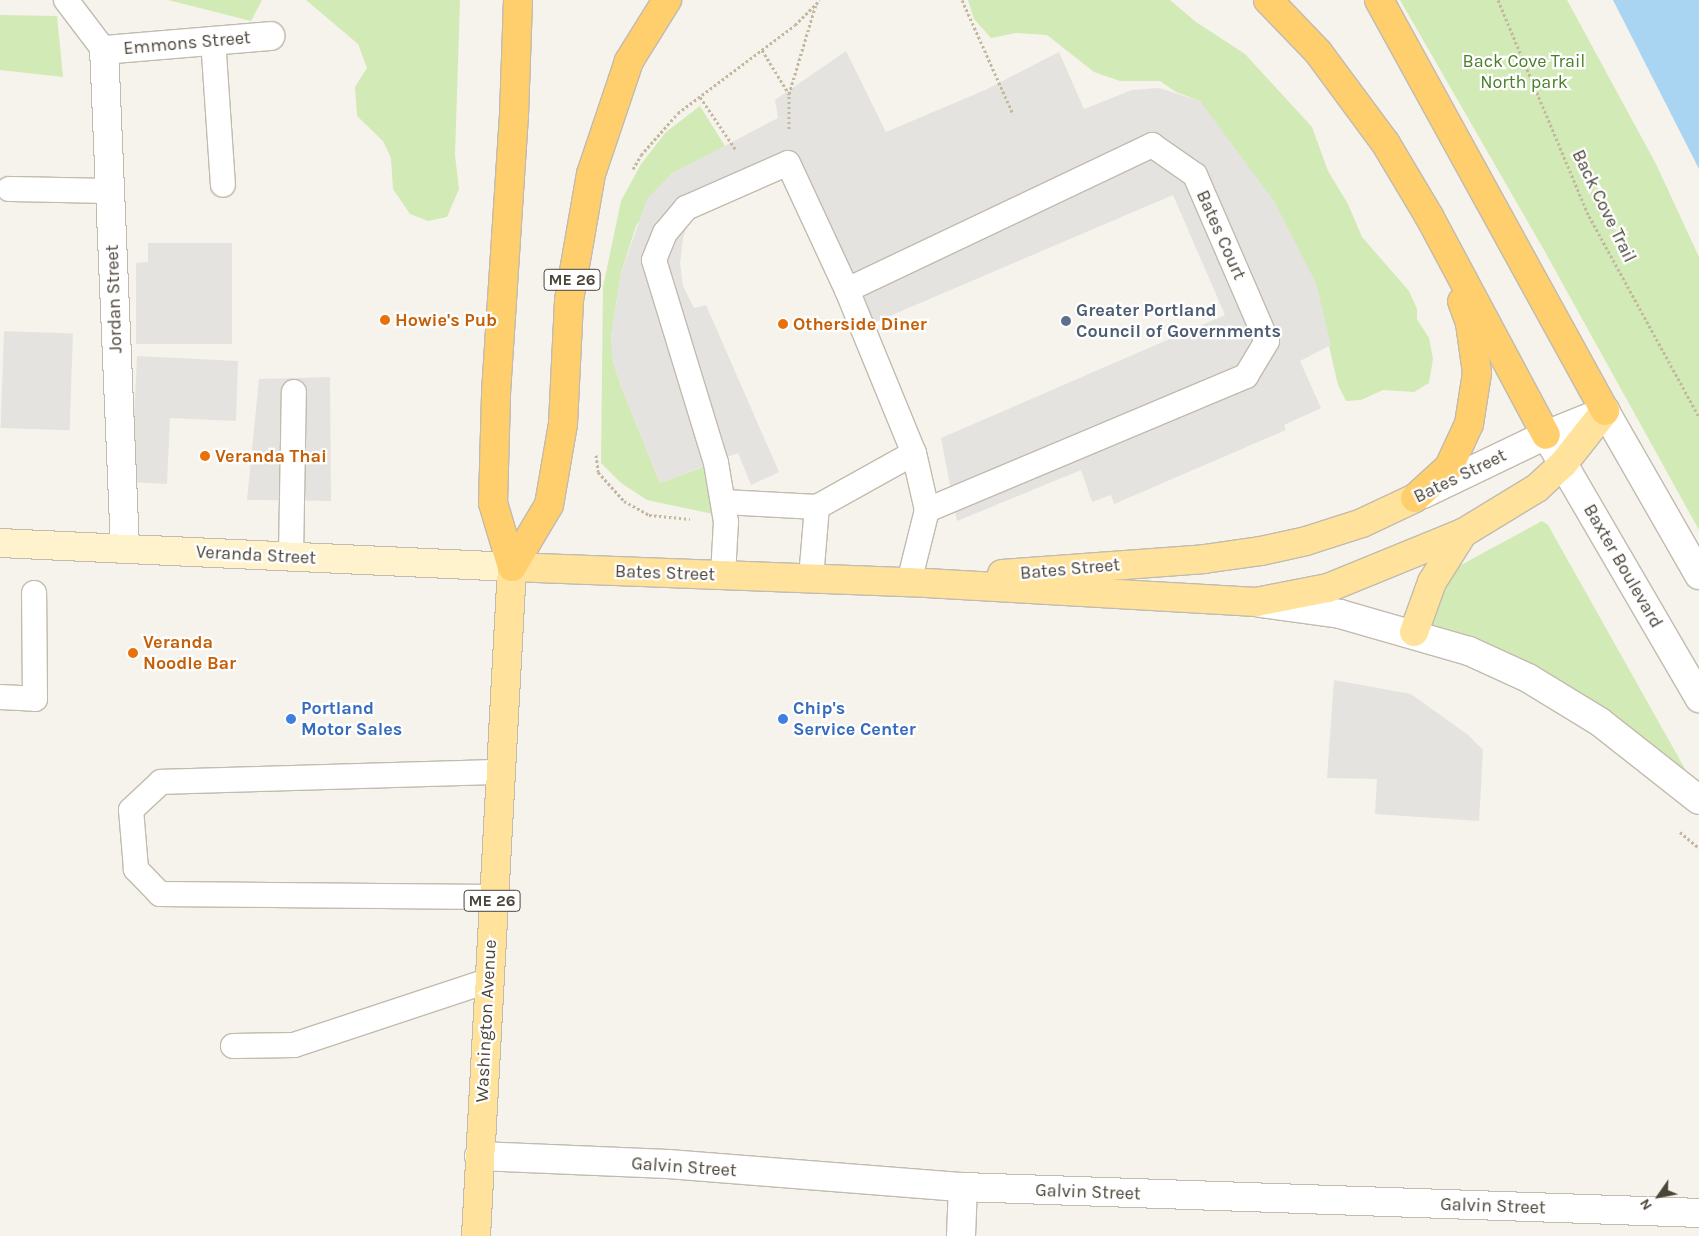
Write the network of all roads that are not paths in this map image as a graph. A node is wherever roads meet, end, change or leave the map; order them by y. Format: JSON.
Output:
{"nodes":[{"id":1,"x":66,"y":0,"type":"edge"},
{"id":2,"x":518,"y":0,"type":"edge"},
{"id":3,"x":667,"y":0,"type":"edge"},
{"id":4,"x":1268,"y":0,"type":"edge"},
{"id":5,"x":1379,"y":0,"type":"edge"},
{"id":6,"x":270,"y":36,"type":"dead end"},
{"id":7,"x":213,"y":39,"type":"junction"},
{"id":8,"x":104,"y":50,"type":"junction"},
{"id":9,"x":223,"y":185,"type":"dead end"},
{"id":10,"x":9,"y":188,"type":"dead end"},
{"id":11,"x":110,"y":191,"type":"junction"},
{"id":12,"x":1429,"y":216,"type":"junction"},
{"id":13,"x":847,"y":290,"type":"junction"},
{"id":14,"x":294,"y":392,"type":"dead end"},
{"id":15,"x":1605,"y":411,"type":"junction"},
{"id":16,"x":1546,"y":435,"type":"junction"},
{"id":17,"x":914,"y":453,"type":"junction"},
{"id":18,"x":1563,"y":464,"type":"junction"},
{"id":19,"x":1416,"y":498,"type":"junction"},
{"id":20,"x":724,"y":502,"type":"junction"},
{"id":21,"x":817,"y":507,"type":"junction"},
{"id":22,"x":927,"y":510,"type":"junction"},
{"id":23,"x":1463,"y":533,"type":"junction"},
{"id":24,"x":0,"y":543,"type":"edge"},
{"id":25,"x":125,"y":548,"type":"junction"},
{"id":26,"x":291,"y":556,"type":"junction"},
{"id":27,"x":512,"y":567,"type":"junction"},
{"id":28,"x":723,"y":575,"type":"junction"},
{"id":29,"x":1699,"y":575,"type":"edge"},
{"id":30,"x":811,"y":578,"type":"junction"},
{"id":31,"x":909,"y":582,"type":"junction"},
{"id":32,"x":34,"y":593,"type":"dead end"},
{"id":33,"x":1256,"y":602,"type":"junction"},
{"id":34,"x":1414,"y":632,"type":"junction"},
{"id":35,"x":0,"y":697,"type":"edge"},
{"id":36,"x":1699,"y":698,"type":"edge"},
{"id":37,"x":500,"y":772,"type":"junction"},
{"id":38,"x":1699,"y":800,"type":"edge"},
{"id":39,"x":492,"y":897,"type":"junction"},
{"id":40,"x":488,"y":981,"type":"junction"},
{"id":41,"x":233,"y":1046,"type":"dead end"},
{"id":42,"x":478,"y":1156,"type":"junction"},
{"id":43,"x":962,"y":1187,"type":"junction"},
{"id":44,"x":1699,"y":1213,"type":"edge"},
{"id":45,"x":476,"y":1236,"type":"edge"},
{"id":46,"x":961,"y":1236,"type":"edge"}],
"edges":[{"from":1,"to":8,"type":"lane"},
{"from":2,"to":27,"type":"highway","number":"ME 26"},
{"from":3,"to":27,"type":"highway","number":"ME 26"},
{"from":4,"to":12,"type":"highway"},
{"from":5,"to":15,"type":"highway"},
{"from":6,"to":7,"type":"street","name":"Emmons Street"},
{"from":7,"to":8,"type":"street","name":"Emmons Street"},
{"from":7,"to":9,"type":"lane"},
{"from":8,"to":11,"type":"street","name":"Jordan Street"},
{"from":10,"to":11,"type":"lane"},
{"from":11,"to":25,"type":"street","name":"Jordan Street"},
{"from":12,"to":16,"type":"highway"},
{"from":12,"to":19,"type":"highway"},
{"from":13,"to":17,"type":"lane"},
{"from":13,"to":20,"type":"lane"},
{"from":13,"to":22,"type":"lane","name":"Bates Court"},
{"from":14,"to":26,"type":"lane"},
{"from":15,"to":16,"type":"street","name":"Bates Street"},
{"from":15,"to":18,"type":"main road","name":"Bates Street"},
{"from":15,"to":29,"type":"street"},
{"from":16,"to":18,"type":"street","name":"Baxter Boulevard"},
{"from":16,"to":19,"type":"street","name":"Bates Street"},
{"from":17,"to":21,"type":"lane"},
{"from":17,"to":22,"type":"lane"},
{"from":18,"to":23,"type":"main road","name":"Bates Street"},
{"from":18,"to":36,"type":"street","name":"Baxter Boulevard"},
{"from":19,"to":31,"type":"main road","name":"Bates Street"},
{"from":20,"to":21,"type":"lane"},
{"from":20,"to":28,"type":"lane"},
{"from":21,"to":30,"type":"lane"},
{"from":22,"to":31,"type":"lane"},
{"from":23,"to":33,"type":"main road","name":"Bates Street"},
{"from":23,"to":34,"type":"main road"},
{"from":24,"to":25,"type":"main road","name":"Veranda Street"},
{"from":25,"to":26,"type":"main road","name":"Veranda Street"},
{"from":26,"to":27,"type":"main road","name":"Veranda Street"},
{"from":27,"to":28,"type":"main road","name":"Bates Street"},
{"from":27,"to":37,"type":"main road","name":"Washington Avenue","number":"ME 26"},
{"from":28,"to":30,"type":"main road","name":"Bates Street"},
{"from":30,"to":31,"type":"main road","name":"Bates Street"},
{"from":31,"to":33,"type":"main road","name":"Bates Street"},
{"from":32,"to":35,"type":"lane"},
{"from":33,"to":34,"type":"street","name":"Bates Street"},
{"from":34,"to":38,"type":"street","name":"Bates Street"},
{"from":37,"to":39,"type":"main road","name":"Washington Avenue","number":"ME 26"},
{"from":37,"to":39,"type":"lane"},
{"from":39,"to":40,"type":"main road","name":"Washington Avenue","number":"ME 26"},
{"from":40,"to":41,"type":"lane"},
{"from":40,"to":42,"type":"main road","name":"Washington Avenue","number":"ME 26"},
{"from":42,"to":43,"type":"street","name":"Galvin Street"},
{"from":42,"to":45,"type":"main road","name":"Washington Avenue","number":"ME 26"},
{"from":43,"to":44,"type":"street","name":"Galvin Street"},
{"from":43,"to":46,"type":"street"}]}
